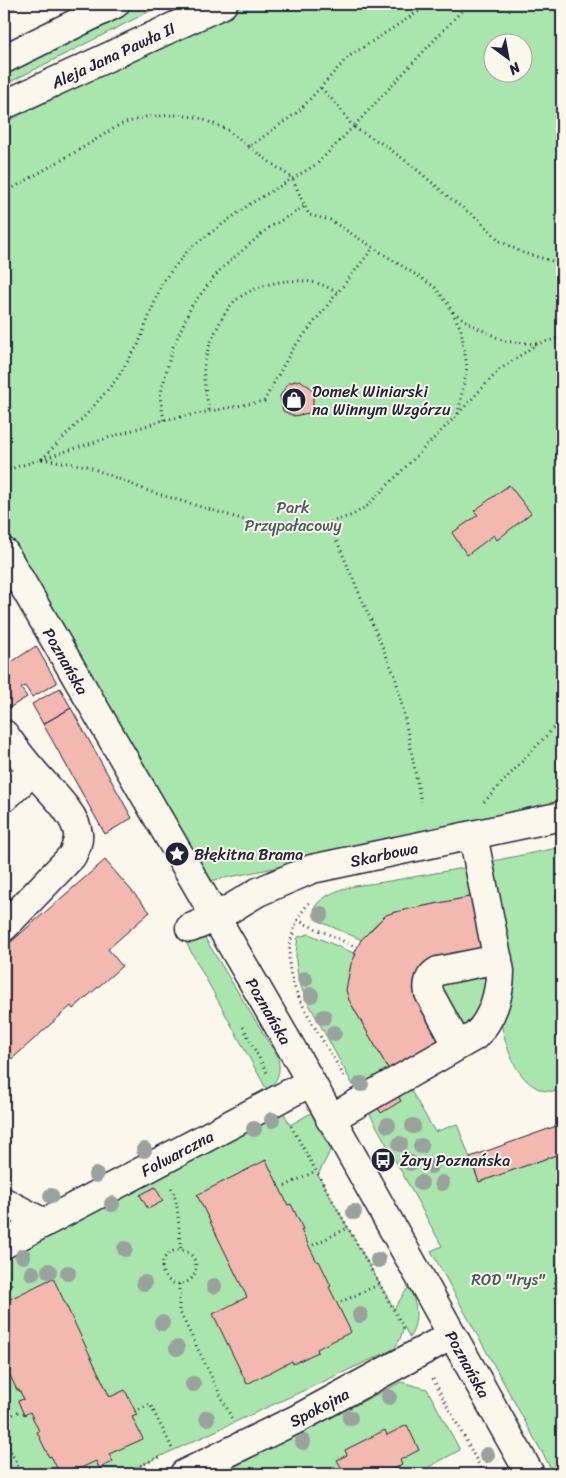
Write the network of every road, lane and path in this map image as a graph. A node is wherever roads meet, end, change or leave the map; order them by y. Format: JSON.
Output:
{"nodes":[{"id":1,"x":21,"y":4,"type":"edge"},
{"id":2,"x":115,"y":4,"type":"edge"},
{"id":3,"x":222,"y":4,"type":"edge"},
{"id":4,"x":430,"y":4,"type":"edge"},
{"id":5,"x":468,"y":4,"type":"edge"},
{"id":6,"x":4,"y":12,"type":"edge"},
{"id":7,"x":4,"y":58,"type":"edge"},
{"id":8,"x":321,"y":88,"type":"junction"},
{"id":9,"x":4,"y":105,"type":"edge"},
{"id":10,"x":353,"y":127,"type":"junction"},
{"id":11,"x":249,"y":147,"type":"junction"},
{"id":12,"x":292,"y":178,"type":"junction"},
{"id":13,"x":4,"y":190,"type":"edge"},
{"id":14,"x":306,"y":206,"type":"junction"},
{"id":15,"x":373,"y":248,"type":"junction"},
{"id":16,"x":562,"y":261,"type":"edge"},
{"id":17,"x":337,"y":292,"type":"junction"},
{"id":18,"x":452,"y":312,"type":"junction"},
{"id":19,"x":562,"y":337,"type":"edge"},
{"id":20,"x":537,"y":344,"type":"junction"},
{"id":21,"x":209,"y":410,"type":"junction"},
{"id":22,"x":458,"y":414,"type":"junction"},
{"id":23,"x":164,"y":420,"type":"junction"},
{"id":24,"x":42,"y":459,"type":"junction"},
{"id":25,"x":4,"y":471,"type":"edge"},
{"id":26,"x":328,"y":523,"type":"junction"},
{"id":27,"x":4,"y":552,"type":"edge"},
{"id":28,"x":562,"y":719,"type":"edge"},
{"id":29,"x":4,"y":734,"type":"edge"},
{"id":30,"x":33,"y":771,"type":"junction"},
{"id":31,"x":4,"y":798,"type":"edge"},
{"id":32,"x":421,"y":802,"type":"dead end"},
{"id":33,"x":562,"y":816,"type":"edge"},
{"id":34,"x":473,"y":835,"type":"junction"},
{"id":35,"x":313,"y":900,"type":"dead end"},
{"id":36,"x":297,"y":920,"type":"junction"},
{"id":37,"x":203,"y":923,"type":"junction"},
{"id":38,"x":4,"y":927,"type":"edge"},
{"id":39,"x":356,"y":946,"type":"dead end"},
{"id":40,"x":498,"y":959,"type":"junction"},
{"id":41,"x":240,"y":1021,"type":"dead end"},
{"id":42,"x":458,"y":1046,"type":"junction"},
{"id":43,"x":311,"y":1082,"type":"junction"},
{"id":44,"x":276,"y":1100,"type":"junction"},
{"id":45,"x":359,"y":1104,"type":"junction"},
{"id":46,"x":330,"y":1119,"type":"junction"},
{"id":47,"x":158,"y":1163,"type":"junction"},
{"id":48,"x":316,"y":1171,"type":"junction"},
{"id":49,"x":285,"y":1186,"type":"dead end"},
{"id":50,"x":4,"y":1202,"type":"edge"},
{"id":51,"x":44,"y":1223,"type":"junction"},
{"id":52,"x":348,"y":1228,"type":"junction"},
{"id":53,"x":4,"y":1244,"type":"edge"},
{"id":54,"x":313,"y":1245,"type":"dead end"},
{"id":55,"x":181,"y":1250,"type":"junction"},
{"id":56,"x":4,"y":1270,"type":"edge"},
{"id":57,"x":562,"y":1275,"type":"edge"},
{"id":58,"x":179,"y":1284,"type":"junction"},
{"id":59,"x":380,"y":1284,"type":"junction"},
{"id":60,"x":4,"y":1289,"type":"edge"},
{"id":61,"x":341,"y":1302,"type":"dead end"},
{"id":62,"x":562,"y":1305,"type":"edge"},
{"id":63,"x":452,"y":1335,"type":"junction"},
{"id":64,"x":419,"y":1354,"type":"junction"},
{"id":65,"x":22,"y":1410,"type":"dead end"},
{"id":66,"x":135,"y":1412,"type":"dead end"},
{"id":67,"x":4,"y":1419,"type":"edge"},
{"id":68,"x":234,"y":1424,"type":"dead end"},
{"id":69,"x":4,"y":1438,"type":"edge"},
{"id":70,"x":179,"y":1462,"type":"edge"},
{"id":71,"x":22,"y":1474,"type":"edge"},
{"id":72,"x":484,"y":1474,"type":"edge"},
{"id":73,"x":530,"y":1474,"type":"edge"}],
"edges":[{"from":1,"to":6,"type":"path"},
{"from":2,"to":7,"type":"street"},
{"from":3,"to":9,"type":"street","name":"Aleja Jana Pawła II"},
{"from":4,"to":8,"type":"path"},
{"from":5,"to":10,"type":"path"},
{"from":8,"to":10,"type":"path"},
{"from":8,"to":11,"type":"path"},
{"from":10,"to":12,"type":"path"},
{"from":10,"to":16,"type":"path"},
{"from":11,"to":12,"type":"path"},
{"from":11,"to":13,"type":"path"},
{"from":12,"to":14,"type":"path"},
{"from":12,"to":24,"type":"path"},
{"from":14,"to":15,"type":"path"},
{"from":14,"to":23,"type":"path"},
{"from":15,"to":17,"type":"path"},
{"from":15,"to":18,"type":"path"},
{"from":17,"to":21,"type":"path"},
{"from":17,"to":21,"type":"path"},
{"from":18,"to":20,"type":"path"},
{"from":18,"to":22,"type":"path"},
{"from":19,"to":20,"type":"path"},
{"from":20,"to":22,"type":"path"},
{"from":21,"to":23,"type":"path"},
{"from":22,"to":26,"type":"path"},
{"from":23,"to":24,"type":"path"},
{"from":24,"to":25,"type":"path"},
{"from":24,"to":26,"type":"path"},
{"from":26,"to":32,"type":"path"},
{"from":27,"to":37,"type":"street","name":"Poznańska"},
{"from":28,"to":34,"type":"path"},
{"from":29,"to":30,"type":"street"},
{"from":30,"to":31,"type":"street"},
{"from":30,"to":38,"type":"street"},
{"from":33,"to":34,"type":"street","name":"Skarbowa"},
{"from":34,"to":37,"type":"street","name":"Skarbowa"},
{"from":34,"to":40,"type":"street"},
{"from":35,"to":36,"type":"path"},
{"from":36,"to":39,"type":"path"},
{"from":36,"to":45,"type":"path"},
{"from":37,"to":43,"type":"street","name":"Poznańska"},
{"from":40,"to":42,"type":"street"},
{"from":40,"to":42,"type":"street"},
{"from":41,"to":44,"type":"path"},
{"from":42,"to":45,"type":"street"},
{"from":43,"to":44,"type":"street","name":"Folwarczna"},
{"from":43,"to":46,"type":"street","name":"Poznańska"},
{"from":44,"to":47,"type":"street","name":"Folwarczna"},
{"from":44,"to":48,"type":"path"},
{"from":45,"to":46,"type":"street"},
{"from":46,"to":63,"type":"street","name":"Poznańska"},
{"from":47,"to":51,"type":"street","name":"Folwarczna"},
{"from":47,"to":55,"type":"path"},
{"from":48,"to":49,"type":"path"},
{"from":48,"to":52,"type":"path"},
{"from":50,"to":51,"type":"street"},
{"from":51,"to":53,"type":"street","name":"Folwarczna"},
{"from":52,"to":54,"type":"path"},
{"from":52,"to":59,"type":"path"},
{"from":55,"to":58,"type":"path"},
{"from":55,"to":58,"type":"path"},
{"from":56,"to":60,"type":"path"},
{"from":57,"to":62,"type":"path"},
{"from":58,"to":68,"type":"path"},
{"from":59,"to":61,"type":"path"},
{"from":59,"to":64,"type":"path"},
{"from":63,"to":64,"type":"street","name":"Spokojna"},
{"from":63,"to":73,"type":"street","name":"Poznańska"},
{"from":64,"to":70,"type":"street","name":"Spokojna"},
{"from":64,"to":72,"type":"path"},
{"from":65,"to":67,"type":"path"},
{"from":66,"to":70,"type":"path"},
{"from":69,"to":71,"type":"path"}]}
